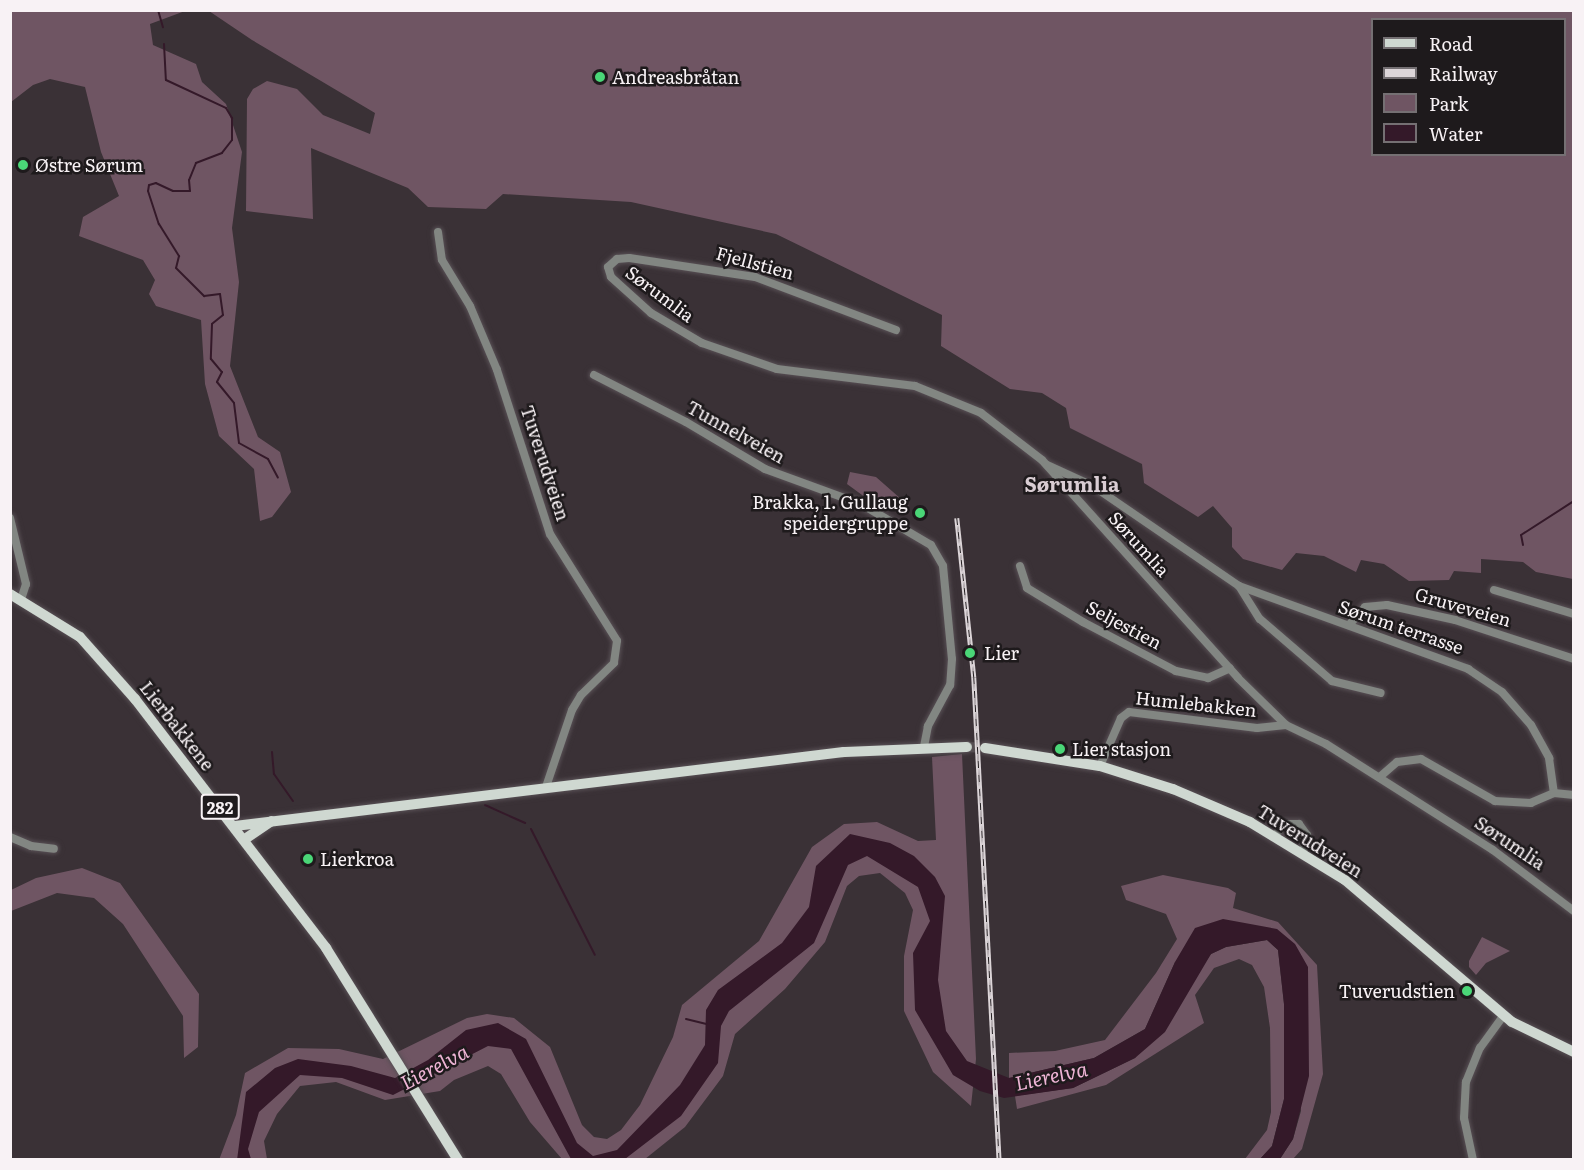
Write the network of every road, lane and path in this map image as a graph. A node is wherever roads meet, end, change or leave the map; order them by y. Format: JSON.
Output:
{"nodes":[{"id":1,"x":438,"y":232,"type":"dead end"},
{"id":2,"x":608,"y":273,"type":"joint"},
{"id":3,"x":896,"y":330,"type":"dead end"},
{"id":4,"x":594,"y":375,"type":"dead end"},
{"id":5,"x":1047,"y":465,"type":"junction"},
{"id":6,"x":10,"y":518,"type":"edge"},
{"id":7,"x":1020,"y":566,"type":"dead end"},
{"id":8,"x":1239,"y":586,"type":"junction"},
{"id":9,"x":1494,"y":590,"type":"dead end"},
{"id":10,"x":10,"y":594,"type":"edge"},
{"id":11,"x":21,"y":599,"type":"junction"},
{"id":12,"x":1574,"y":614,"type":"edge"},
{"id":13,"x":1349,"y":625,"type":"junction"},
{"id":14,"x":1574,"y":658,"type":"edge"},
{"id":15,"x":1230,"y":668,"type":"junction"},
{"id":16,"x":1381,"y":693,"type":"dead end"},
{"id":17,"x":1286,"y":725,"type":"junction"},
{"id":18,"x":924,"y":746,"type":"junction"},
{"id":19,"x":967,"y":747,"type":"tunnel mouth"},
{"id":20,"x":985,"y":748,"type":"tunnel mouth"},
{"id":21,"x":1100,"y":766,"type":"junction"},
{"id":22,"x":1380,"y":777,"type":"junction"},
{"id":23,"x":546,"y":787,"type":"junction"},
{"id":24,"x":1554,"y":793,"type":"junction"},
{"id":25,"x":1574,"y":795,"type":"edge"},
{"id":26,"x":273,"y":821,"type":"junction"},
{"id":27,"x":235,"y":826,"type":"junction"},
{"id":28,"x":1275,"y":836,"type":"junction"},
{"id":29,"x":10,"y":837,"type":"edge"},
{"id":30,"x":245,"y":839,"type":"junction"},
{"id":31,"x":54,"y":849,"type":"dead end"},
{"id":32,"x":1303,"y":852,"type":"junction"},
{"id":33,"x":1574,"y":911,"type":"edge"},
{"id":34,"x":1503,"y":1016,"type":"junction"},
{"id":35,"x":1574,"y":1052,"type":"edge"},
{"id":36,"x":458,"y":1160,"type":"edge"},
{"id":37,"x":1473,"y":1160,"type":"edge"}],
"edges":[{"from":1,"to":23,"type":"street","name":"Tuverudveien"},
{"from":2,"to":3,"type":"street","name":"Fjellstien"},
{"from":2,"to":5,"type":"street","name":"Sørumlia"},
{"from":4,"to":18,"type":"street","name":"Tunnelveien"},
{"from":5,"to":8,"type":"street","name":"Sørum terrasse"},
{"from":5,"to":15,"type":"street","name":"Sørumlia"},
{"from":6,"to":11,"type":"street"},
{"from":7,"to":15,"type":"street","name":"Seljestien"},
{"from":8,"to":13,"type":"street","name":"Sørum terrasse"},
{"from":8,"to":16,"type":"street"},
{"from":9,"to":12,"type":"street"},
{"from":10,"to":11,"type":"main road","name":"Lierbakkene","number":"282"},
{"from":11,"to":27,"type":"main road","name":"Lierbakkene","number":"282"},
{"from":13,"to":14,"type":"street","name":"Gruveveien"},
{"from":13,"to":24,"type":"street","name":"Sørum terrasse"},
{"from":15,"to":17,"type":"street","name":"Sørumlia"},
{"from":17,"to":21,"type":"street","name":"Humlebakken"},
{"from":17,"to":22,"type":"street","name":"Sørumlia"},
{"from":18,"to":19,"type":"main road"},
{"from":18,"to":23,"type":"main road"},
{"from":20,"to":21,"type":"main road","name":"Tuverudveien"},
{"from":21,"to":28,"type":"main road","name":"Tuverudveien"},
{"from":22,"to":24,"type":"street"},
{"from":22,"to":33,"type":"street","name":"Sørumlia"},
{"from":23,"to":26,"type":"main road"},
{"from":24,"to":25,"type":"street"},
{"from":26,"to":27,"type":"main road"},
{"from":26,"to":30,"type":"main road"},
{"from":27,"to":30,"type":"main road","name":"Lierbakkene","number":"282"},
{"from":28,"to":32,"type":"main road","name":"Tuverudveien"},
{"from":28,"to":32,"type":"street"},
{"from":29,"to":31,"type":"street"},
{"from":30,"to":36,"type":"main road","name":"Lierbakkene","number":"282"},
{"from":32,"to":34,"type":"main road","name":"Tuverudveien"},
{"from":34,"to":35,"type":"main road","name":"Tuverudveien"},
{"from":34,"to":37,"type":"street"}]}
